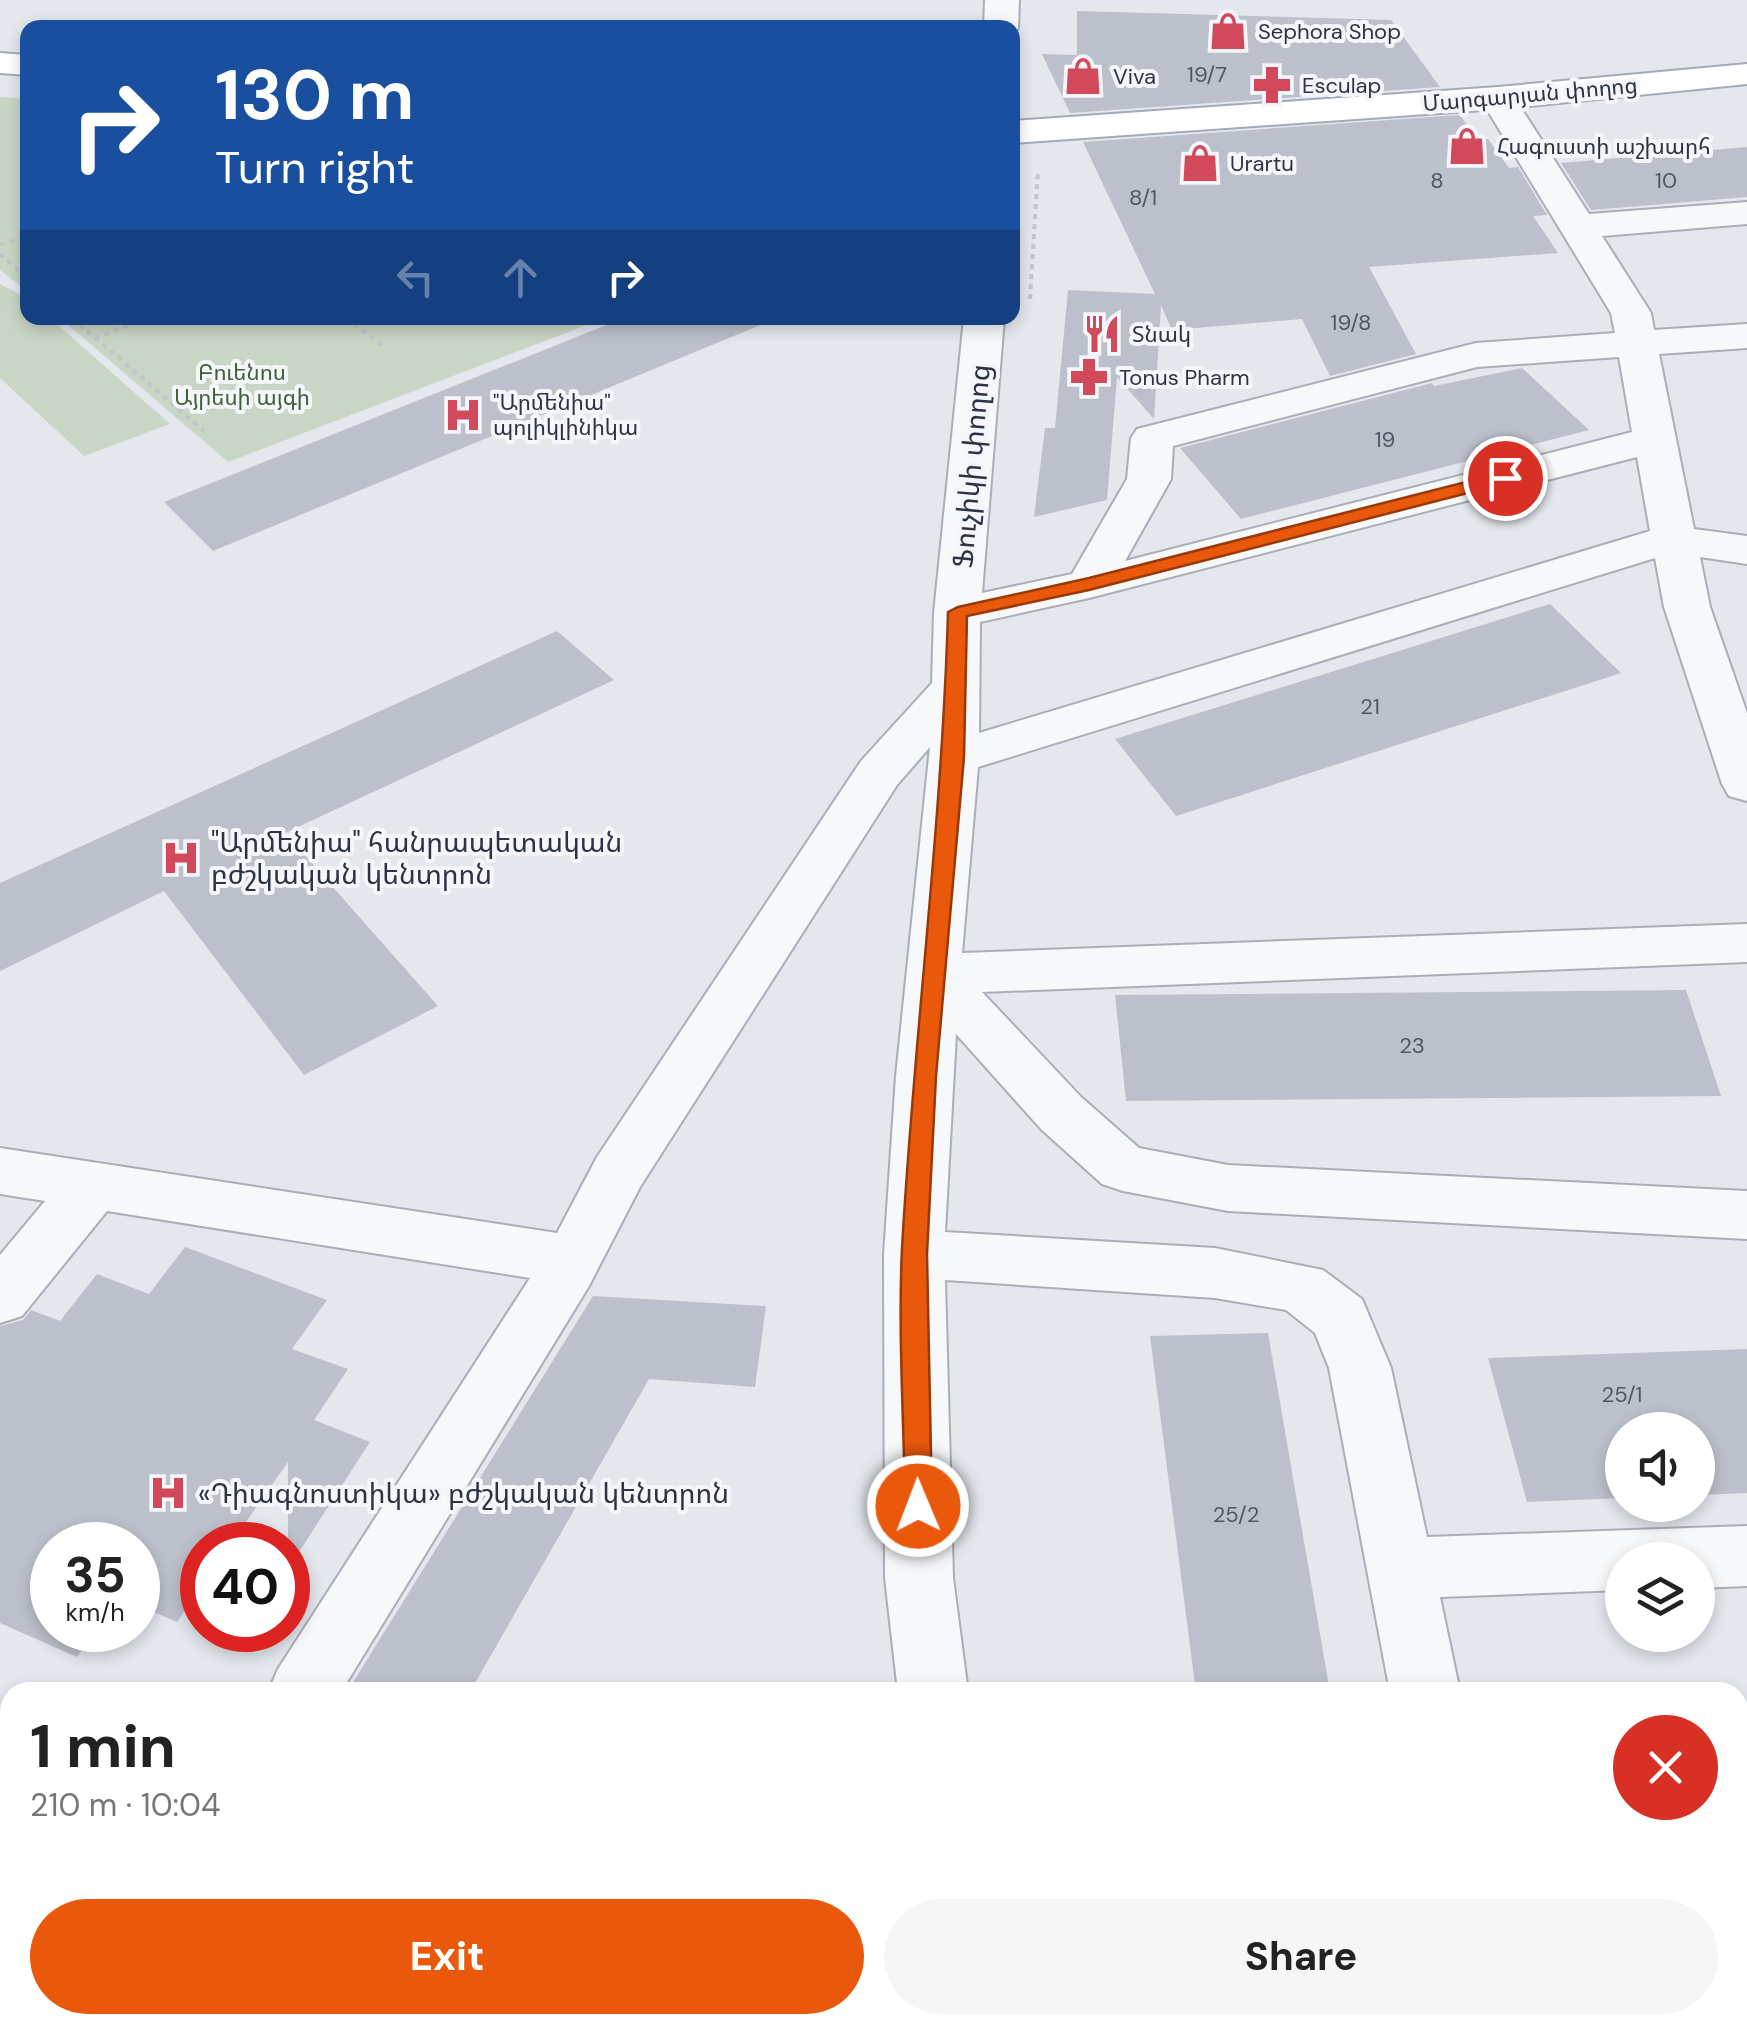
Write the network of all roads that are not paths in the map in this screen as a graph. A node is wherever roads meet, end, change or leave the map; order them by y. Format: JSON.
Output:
{"nodes":[{"id":1,"x":1747,"y":76,"type":"edge"},
{"id":2,"x":1499,"y":101,"type":"junction"},
{"id":3,"x":1020,"y":133,"type":"edge"},
{"id":4,"x":1747,"y":212,"type":"edge"},
{"id":5,"x":1578,"y":226,"type":"junction"},
{"id":6,"x":983,"y":325,"type":"edge"},
{"id":7,"x":1747,"y":336,"type":"edge"},
{"id":8,"x":1636,"y":346,"type":"junction"},
{"id":9,"x":1656,"y":439,"type":"junction"},
{"id":10,"x":1671,"y":539,"type":"junction"},
{"id":11,"x":1747,"y":550,"type":"edge"},
{"id":12,"x":1089,"y":584,"type":"junction"},
{"id":13,"x":958,"y":612,"type":"junction"},
{"id":14,"x":956,"y":686,"type":"junction"},
{"id":15,"x":954,"y":757,"type":"junction"},
{"id":16,"x":1747,"y":784,"type":"edge"},
{"id":17,"x":1747,"y":943,"type":"edge"},
{"id":18,"x":934,"y":974,"type":"junction"},
{"id":19,"x":0,"y":1172,"type":"edge"},
{"id":20,"x":94,"y":1186,"type":"junction"},
{"id":21,"x":1747,"y":1216,"type":"edge"},
{"id":22,"x":914,"y":1254,"type":"junction"},
{"id":23,"x":572,"y":1260,"type":"junction"},
{"id":24,"x":0,"y":1298,"type":"edge"},
{"id":25,"x":1747,"y":1556,"type":"edge"},
{"id":26,"x":1715,"y":1557,"type":"edge"},
{"id":27,"x":1605,"y":1561,"type":"edge"},
{"id":28,"x":1400,"y":1568,"type":"junction"},
{"id":29,"x":309,"y":1682,"type":"edge"},
{"id":30,"x":932,"y":1682,"type":"edge"},
{"id":31,"x":1423,"y":1682,"type":"edge"}],
"edges":[{"from":1,"to":2,"type":"main road","name":"Մարգարյան փողոց"},
{"from":2,"to":3,"type":"main road","name":"Մարգարյան փողոց"},
{"from":2,"to":5,"type":"street"},
{"from":4,"to":5,"type":"street"},
{"from":5,"to":8,"type":"street"},
{"from":6,"to":13,"type":"street","name":"Ֆուչիկի փողոց"},
{"from":7,"to":8,"type":"street"},
{"from":8,"to":9,"type":"street"},
{"from":8,"to":12,"type":"street"},
{"from":9,"to":10,"type":"street"},
{"from":9,"to":12,"type":"street"},
{"from":10,"to":11,"type":"street"},
{"from":10,"to":15,"type":"street"},
{"from":10,"to":16,"type":"street"},
{"from":12,"to":13,"type":"street"},
{"from":13,"to":14,"type":"street","name":"Ֆուչիկի փողոց"},
{"from":14,"to":15,"type":"street","name":"Ֆուչիկի փողոց"},
{"from":14,"to":23,"type":"street"},
{"from":15,"to":18,"type":"street","name":"Ֆուչիկի փողոց"},
{"from":17,"to":18,"type":"street"},
{"from":18,"to":21,"type":"street"},
{"from":18,"to":22,"type":"street","name":"Ֆուչիկի փողոց"},
{"from":19,"to":20,"type":"street"},
{"from":20,"to":23,"type":"street"},
{"from":20,"to":24,"type":"street"},
{"from":22,"to":28,"type":"street"},
{"from":22,"to":30,"type":"street","name":"Ֆուչիկի փողոց"},
{"from":23,"to":29,"type":"street"},
{"from":25,"to":26,"type":"street"},
{"from":27,"to":28,"type":"street"},
{"from":28,"to":31,"type":"street"}]}
